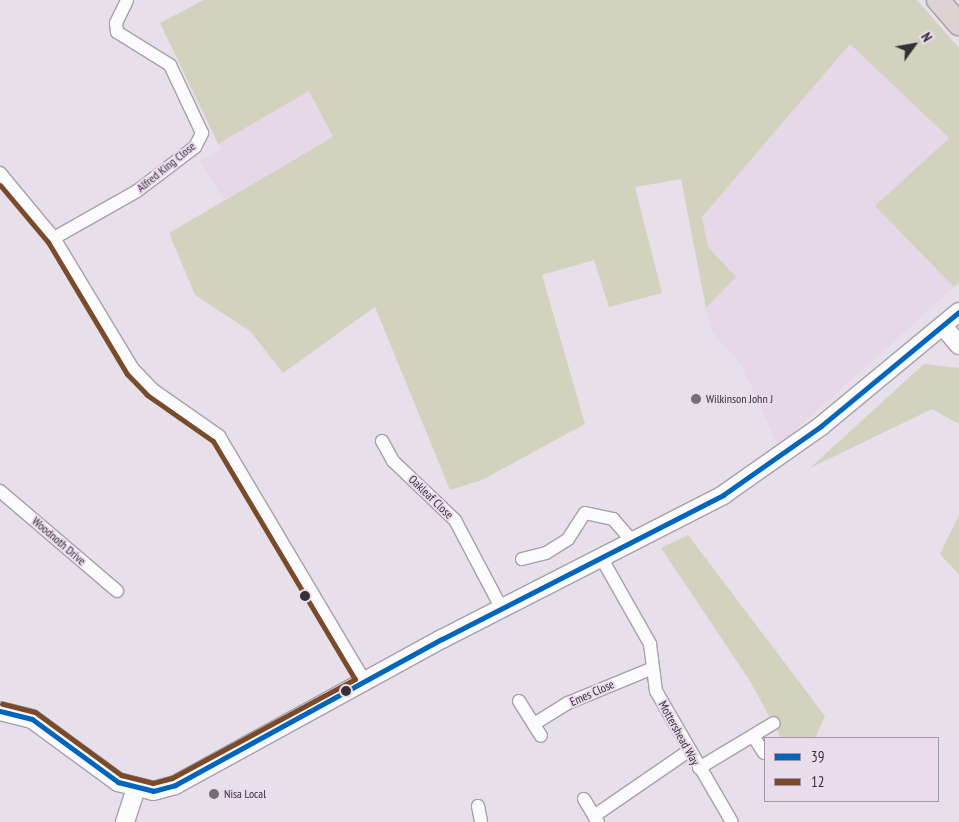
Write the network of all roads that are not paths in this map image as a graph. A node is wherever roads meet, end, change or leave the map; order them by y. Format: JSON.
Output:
{"nodes":[{"id":1,"x":128,"y":0,"type":"edge"},
{"id":2,"x":938,"y":0,"type":"edge"},
{"id":3,"x":959,"y":24,"type":"edge"},
{"id":4,"x":0,"y":172,"type":"edge"},
{"id":5,"x":54,"y":238,"type":"junction"},
{"id":6,"x":959,"y":312,"type":"edge"},
{"id":7,"x":943,"y":326,"type":"junction"},
{"id":8,"x":959,"y":345,"type":"edge"},
{"id":9,"x":382,"y":441,"type":"dead end"},
{"id":10,"x":0,"y":491,"type":"edge"},
{"id":11,"x":634,"y":543,"type":"junction"},
{"id":12,"x":522,"y":559,"type":"dead end"},
{"id":13,"x":602,"y":559,"type":"junction"},
{"id":14,"x":117,"y":591,"type":"dead end"},
{"id":15,"x":502,"y":609,"type":"junction"},
{"id":16,"x":653,"y":668,"type":"junction"},
{"id":17,"x":365,"y":682,"type":"junction"},
{"id":18,"x":519,"y":701,"type":"dead end"},
{"id":19,"x":0,"y":711,"type":"edge"},
{"id":20,"x":774,"y":723,"type":"dead end"},
{"id":21,"x":534,"y":724,"type":"junction"},
{"id":22,"x":541,"y":736,"type":"dead end"},
{"id":23,"x":753,"y":736,"type":"junction"},
{"id":24,"x":690,"y":750,"type":"junction"},
{"id":25,"x":764,"y":753,"type":"dead end"},
{"id":26,"x":699,"y":768,"type":"junction"},
{"id":27,"x":136,"y":789,"type":"junction"},
{"id":28,"x":584,"y":798,"type":"dead end"},
{"id":29,"x":478,"y":806,"type":"dead end"},
{"id":30,"x":596,"y":819,"type":"edge"},
{"id":31,"x":125,"y":822,"type":"edge"},
{"id":32,"x":483,"y":822,"type":"edge"},
{"id":33,"x":732,"y":822,"type":"edge"}],
"edges":[{"from":1,"to":5,"type":"street","name":"Alfred King Close"},
{"from":2,"to":3,"type":"highway"},
{"from":4,"to":5,"type":"street"},
{"from":5,"to":17,"type":"street"},
{"from":6,"to":7,"type":"main road"},
{"from":7,"to":8,"type":"main road"},
{"from":7,"to":11,"type":"main road"},
{"from":9,"to":15,"type":"street","name":"Oakleaf Close"},
{"from":10,"to":14,"type":"street","name":"Woodnoth Drive"},
{"from":11,"to":12,"type":"street"},
{"from":11,"to":13,"type":"main road"},
{"from":13,"to":15,"type":"main road"},
{"from":13,"to":16,"type":"street","name":"Mottershead Way"},
{"from":15,"to":17,"type":"main road"},
{"from":16,"to":21,"type":"street","name":"Emes Close"},
{"from":16,"to":24,"type":"street","name":"Mottershead Way"},
{"from":17,"to":27,"type":"main road"},
{"from":18,"to":21,"type":"street"},
{"from":19,"to":27,"type":"main road"},
{"from":20,"to":23,"type":"street"},
{"from":21,"to":22,"type":"street"},
{"from":23,"to":25,"type":"street"},
{"from":23,"to":26,"type":"street"},
{"from":24,"to":26,"type":"street","name":"Mottershead Way"},
{"from":24,"to":30,"type":"street"},
{"from":26,"to":33,"type":"street","name":"Mottershead Way"},
{"from":27,"to":31,"type":"main road"},
{"from":28,"to":30,"type":"street"},
{"from":29,"to":32,"type":"street"}]}
